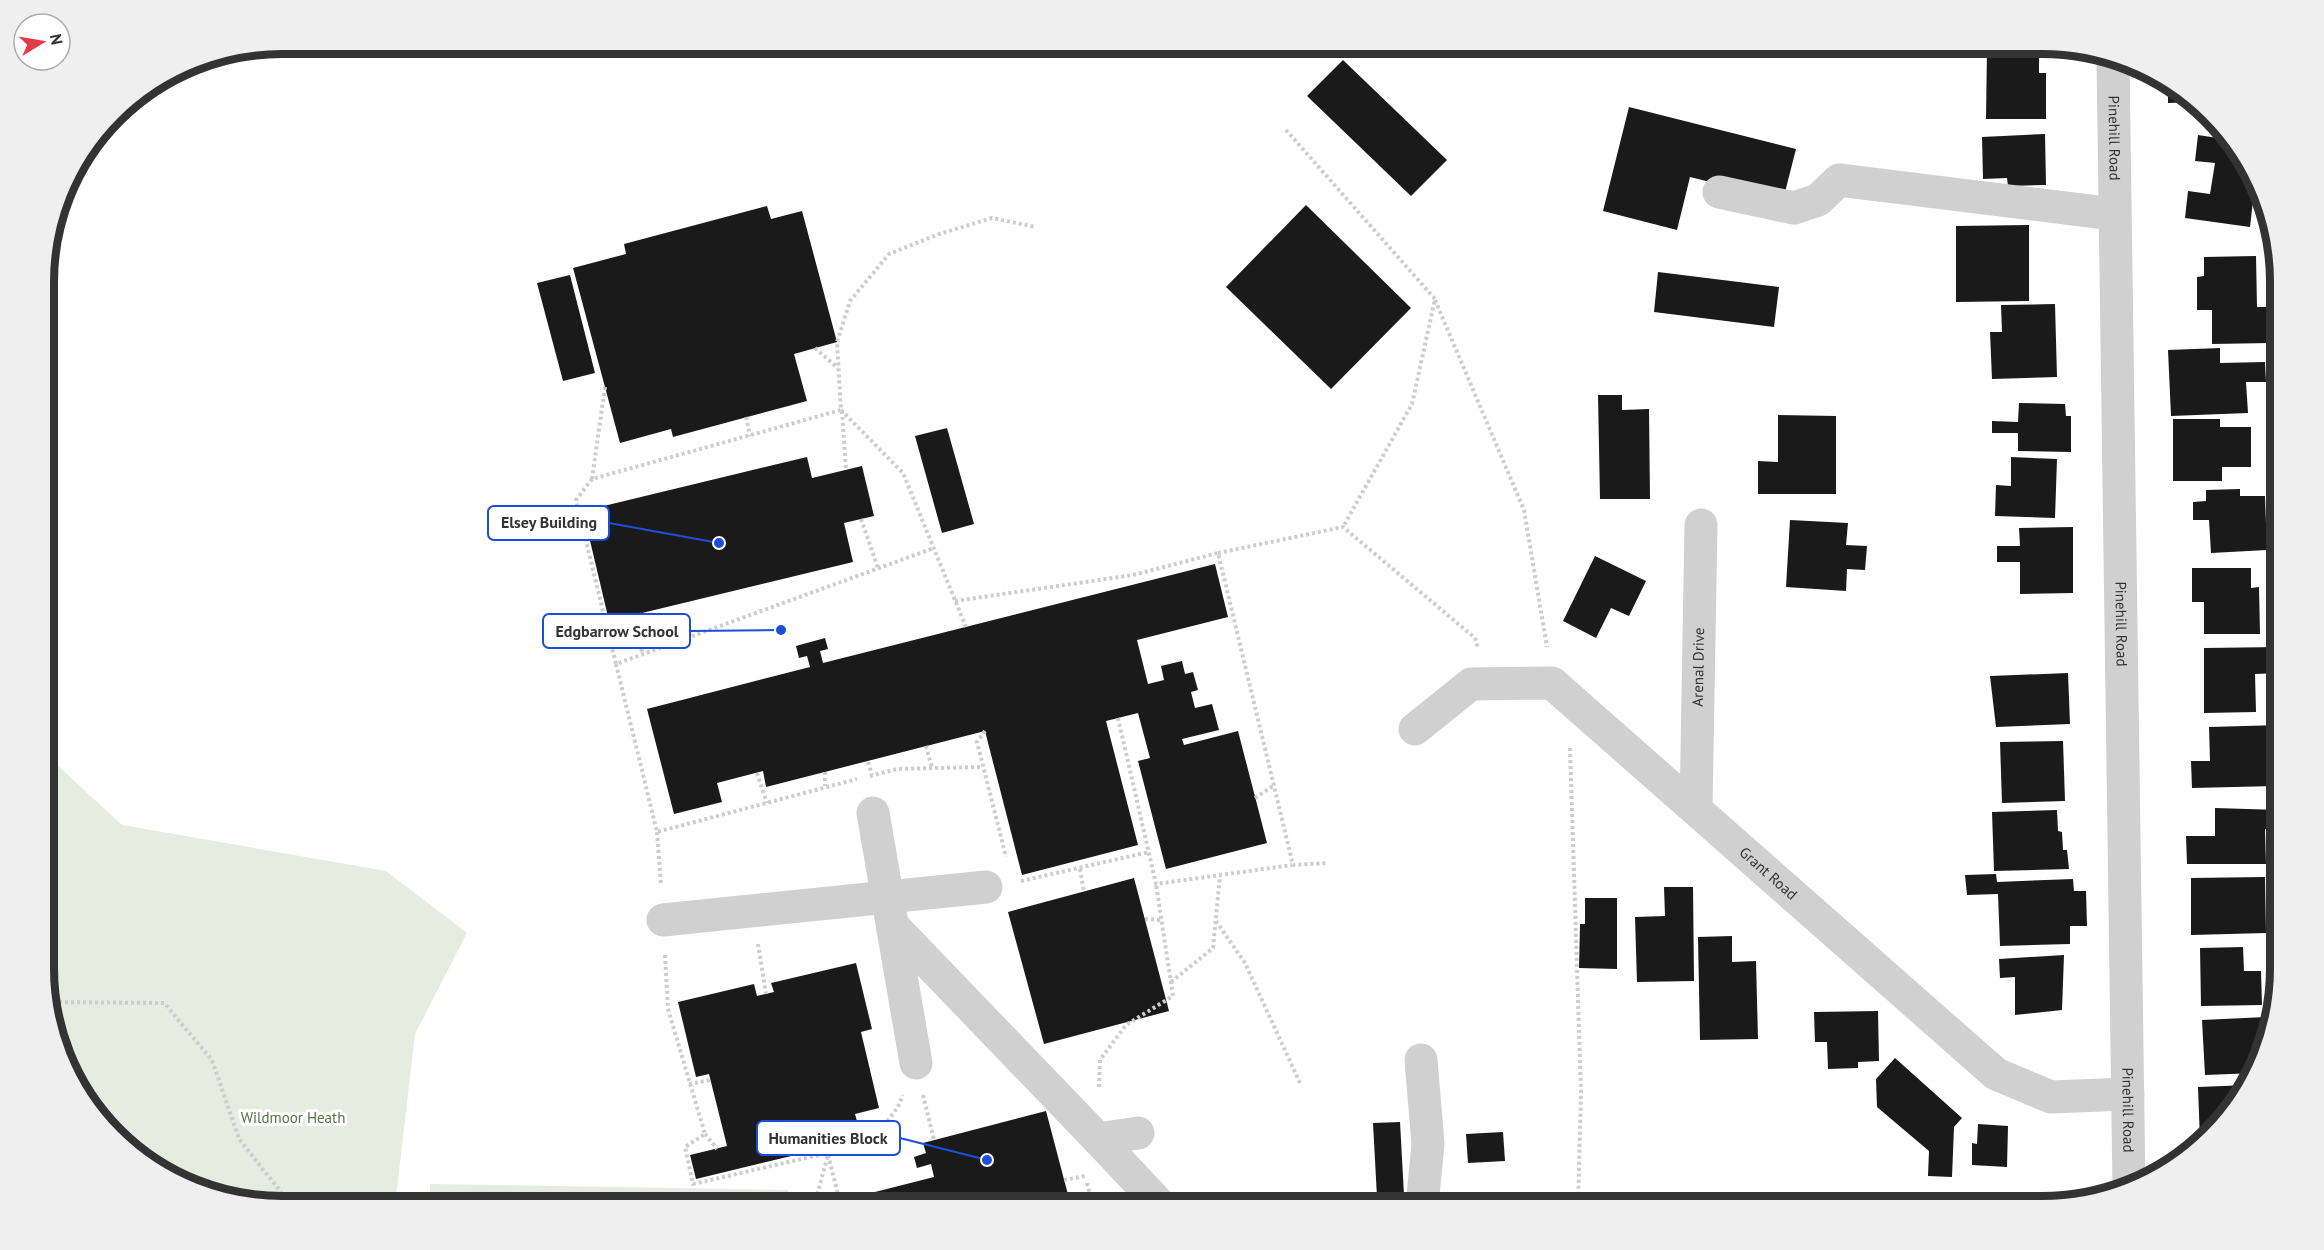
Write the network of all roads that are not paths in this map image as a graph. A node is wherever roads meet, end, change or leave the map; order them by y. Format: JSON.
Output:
{"nodes":[{"id":1,"x":2113,"y":65,"type":"edge"},
{"id":2,"x":1719,"y":192,"type":"dead end"},
{"id":3,"x":2114,"y":214,"type":"junction"},
{"id":4,"x":1701,"y":525,"type":"dead end"},
{"id":5,"x":1415,"y":729,"type":"dead end"},
{"id":6,"x":1696,"y":808,"type":"junction"},
{"id":7,"x":873,"y":813,"type":"dead end"},
{"id":8,"x":999,"y":885,"type":"road end"},
{"id":9,"x":890,"y":912,"type":"junction"},
{"id":10,"x":663,"y":920,"type":"road end"},
{"id":11,"x":1421,"y":1060,"type":"dead end"},
{"id":12,"x":916,"y":1063,"type":"road end"},
{"id":13,"x":2128,"y":1094,"type":"junction"},
{"id":14,"x":1138,"y":1133,"type":"dead end"},
{"id":15,"x":1098,"y":1139,"type":"junction"},
{"id":16,"x":2129,"y":1179,"type":"edge"},
{"id":17,"x":1152,"y":1196,"type":"edge"},
{"id":18,"x":1423,"y":1196,"type":"edge"}],
"edges":[{"from":1,"to":3,"type":"street","name":"Pinehill Road"},
{"from":2,"to":3,"type":"street"},
{"from":3,"to":13,"type":"street","name":"Pinehill Road"},
{"from":4,"to":6,"type":"street","name":"Arenal Drive"},
{"from":5,"to":6,"type":"street","name":"Grant Road"},
{"from":6,"to":13,"type":"street","name":"Grant Road"},
{"from":7,"to":9,"type":"street"},
{"from":8,"to":9,"type":"street"},
{"from":9,"to":10,"type":"street"},
{"from":9,"to":12,"type":"street"},
{"from":9,"to":15,"type":"street"},
{"from":11,"to":18,"type":"street"},
{"from":13,"to":16,"type":"street","name":"Pinehill Road"},
{"from":14,"to":15,"type":"street"},
{"from":15,"to":17,"type":"street"}]}
